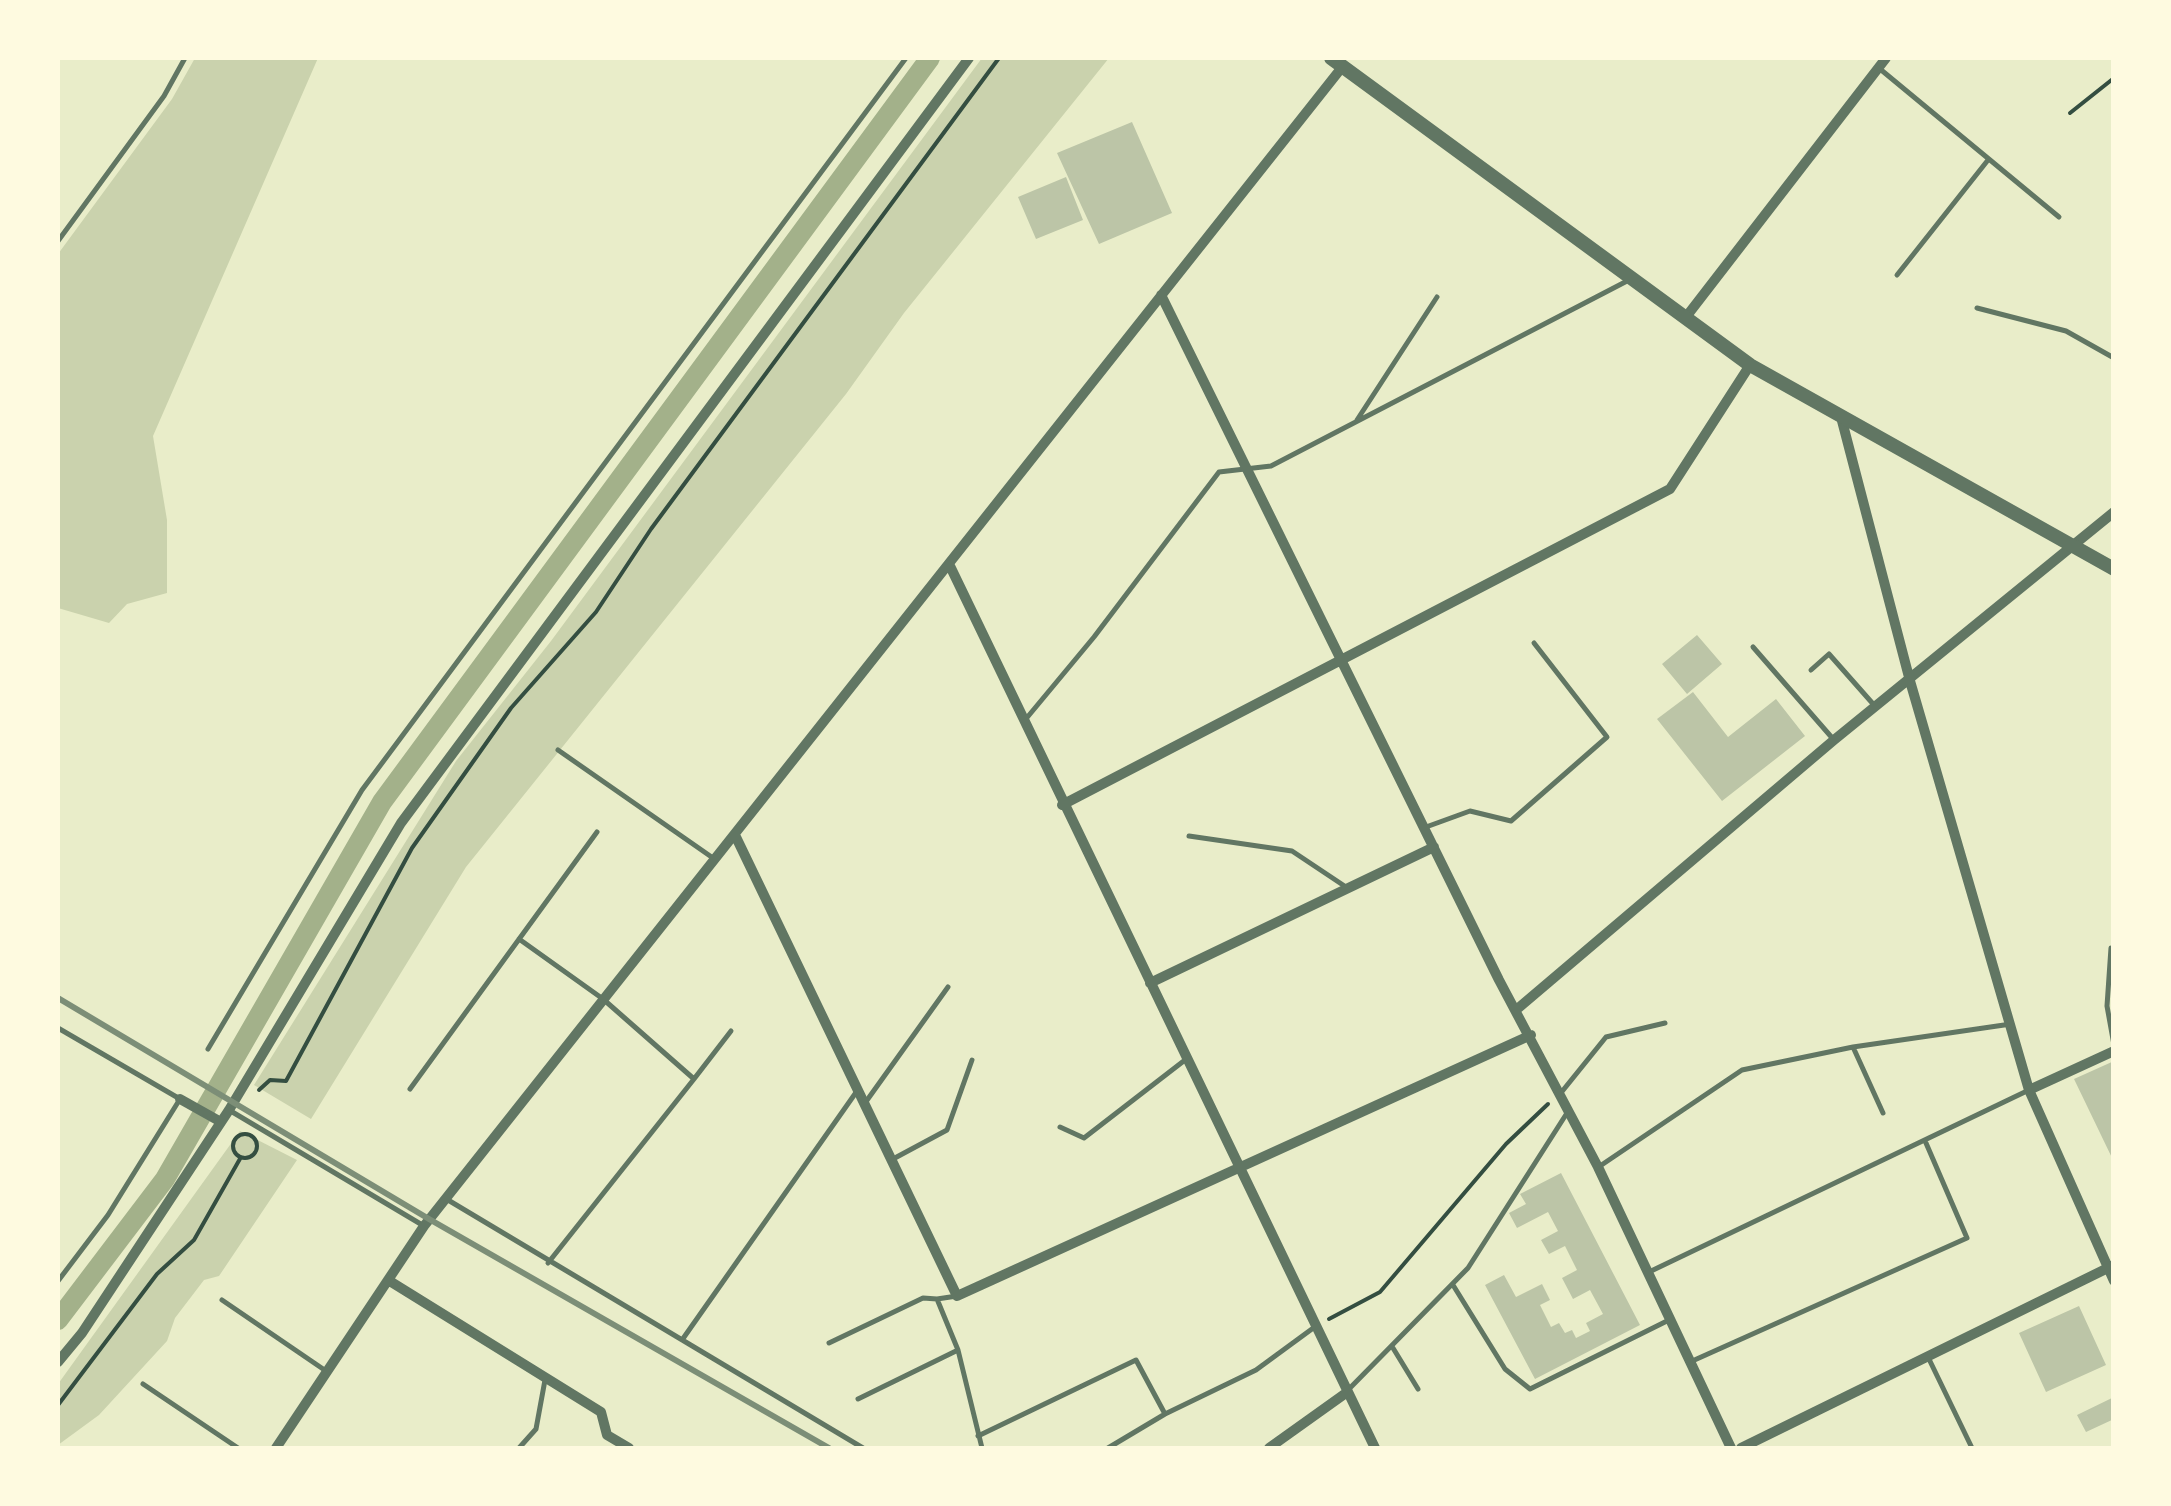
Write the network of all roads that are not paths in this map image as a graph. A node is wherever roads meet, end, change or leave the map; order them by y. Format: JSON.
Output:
{"nodes":[{"id":1,"x":185,"y":58,"type":"edge"},
{"id":2,"x":906,"y":58,"type":"edge"},
{"id":3,"x":969,"y":58,"type":"edge"},
{"id":4,"x":1341,"y":60,"type":"edge"},
{"id":5,"x":1883,"y":63,"type":"edge"},
{"id":6,"x":1988,"y":160,"type":"junction"},
{"id":7,"x":2059,"y":217,"type":"dead end"},
{"id":8,"x":58,"y":241,"type":"edge"},
{"id":9,"x":1897,"y":276,"type":"dead end"},
{"id":10,"x":1630,"y":280,"type":"junction"},
{"id":11,"x":1161,"y":295,"type":"junction"},
{"id":12,"x":1437,"y":297,"type":"dead end"},
{"id":13,"x":1976,"y":308,"type":"dead end"},
{"id":14,"x":1686,"y":317,"type":"junction"},
{"id":15,"x":2114,"y":358,"type":"edge"},
{"id":16,"x":1750,"y":364,"type":"junction"},
{"id":17,"x":1841,"y":417,"type":"junction"},
{"id":18,"x":1357,"y":421,"type":"junction"},
{"id":19,"x":1250,"y":469,"type":"junction"},
{"id":20,"x":2114,"y":512,"type":"edge"},
{"id":21,"x":2073,"y":544,"type":"junction"},
{"id":22,"x":950,"y":566,"type":"junction"},
{"id":23,"x":2114,"y":569,"type":"edge"},
{"id":24,"x":1534,"y":643,"type":"dead end"},
{"id":25,"x":1753,"y":648,"type":"dead end"},
{"id":26,"x":1343,"y":660,"type":"junction"},
{"id":27,"x":1811,"y":670,"type":"dead end"},
{"id":28,"x":1910,"y":681,"type":"junction"},
{"id":29,"x":1876,"y":707,"type":"junction"},
{"id":30,"x":1024,"y":720,"type":"junction"},
{"id":31,"x":1834,"y":740,"type":"junction"},
{"id":32,"x":558,"y":750,"type":"dead end"},
{"id":33,"x":1062,"y":805,"type":"junction"},
{"id":34,"x":1426,"y":828,"type":"junction"},
{"id":35,"x":597,"y":832,"type":"dead end"},
{"id":36,"x":735,"y":835,"type":"junction"},
{"id":37,"x":1189,"y":836,"type":"dead end"},
{"id":38,"x":1434,"y":846,"type":"junction"},
{"id":39,"x":716,"y":860,"type":"junction"},
{"id":40,"x":1349,"y":889,"type":"junction"},
{"id":41,"x":519,"y":940,"type":"junction"},
{"id":42,"x":2110,"y":948,"type":"dead end"},
{"id":43,"x":1150,"y":983,"type":"junction"},
{"id":44,"x":948,"y":988,"type":"dead end"},
{"id":45,"x":602,"y":999,"type":"junction"},
{"id":46,"x":1516,"y":1010,"type":"junction"},
{"id":47,"x":1665,"y":1023,"type":"dead end"},
{"id":48,"x":2011,"y":1024,"type":"junction"},
{"id":49,"x":58,"y":1028,"type":"edge"},
{"id":50,"x":731,"y":1031,"type":"dead end"},
{"id":51,"x":1530,"y":1036,"type":"junction"},
{"id":52,"x":1853,"y":1047,"type":"junction"},
{"id":53,"x":2114,"y":1048,"type":"edge"},
{"id":54,"x":208,"y":1050,"type":"dead end"},
{"id":55,"x":1187,"y":1058,"type":"junction"},
{"id":56,"x":972,"y":1060,"type":"dead end"},
{"id":57,"x":694,"y":1079,"type":"junction"},
{"id":58,"x":410,"y":1089,"type":"dead end"},
{"id":59,"x":2029,"y":1090,"type":"junction"},
{"id":60,"x":857,"y":1091,"type":"junction"},
{"id":61,"x":1560,"y":1094,"type":"junction"},
{"id":62,"x":180,"y":1099,"type":"junction"},
{"id":63,"x":864,"y":1105,"type":"junction"},
{"id":64,"x":229,"y":1110,"type":"junction"},
{"id":65,"x":1568,"y":1110,"type":"junction"},
{"id":66,"x":1883,"y":1113,"type":"dead end"},
{"id":67,"x":220,"y":1122,"type":"junction"},
{"id":68,"x":1060,"y":1127,"type":"dead end"},
{"id":69,"x":1926,"y":1143,"type":"junction"},
{"id":70,"x":891,"y":1161,"type":"junction"},
{"id":71,"x":1239,"y":1167,"type":"junction"},
{"id":72,"x":1598,"y":1167,"type":"junction"},
{"id":73,"x":446,"y":1198,"type":"junction"},
{"id":74,"x":424,"y":1226,"type":"junction"},
{"id":75,"x":548,"y":1263,"type":"junction"},
{"id":76,"x":2110,"y":1266,"type":"edge"},
{"id":77,"x":1649,"y":1272,"type":"junction"},
{"id":78,"x":388,"y":1280,"type":"junction"},
{"id":79,"x":58,"y":1281,"type":"edge"},
{"id":80,"x":2114,"y":1281,"type":"edge"},
{"id":81,"x":1454,"y":1285,"type":"junction"},
{"id":82,"x":957,"y":1296,"type":"junction"},
{"id":83,"x":937,"y":1299,"type":"junction"},
{"id":84,"x":222,"y":1300,"type":"dead end"},
{"id":85,"x":1671,"y":1319,"type":"junction"},
{"id":86,"x":1316,"y":1326,"type":"junction"},
{"id":87,"x":682,"y":1340,"type":"junction"},
{"id":88,"x":829,"y":1343,"type":"dead end"},
{"id":89,"x":1393,"y":1348,"type":"junction"},
{"id":90,"x":958,"y":1350,"type":"junction"},
{"id":91,"x":1928,"y":1357,"type":"junction"},
{"id":92,"x":58,"y":1362,"type":"edge"},
{"id":93,"x":1690,"y":1362,"type":"junction"},
{"id":94,"x":328,"y":1372,"type":"junction"},
{"id":95,"x":546,"y":1377,"type":"junction"},
{"id":96,"x":142,"y":1384,"type":"dead end"},
{"id":97,"x":1418,"y":1389,"type":"dead end"},
{"id":98,"x":1346,"y":1393,"type":"junction"},
{"id":99,"x":858,"y":1399,"type":"dead end"},
{"id":100,"x":1165,"y":1414,"type":"junction"},
{"id":101,"x":978,"y":1436,"type":"junction"},
{"id":102,"x":238,"y":1448,"type":"edge"},
{"id":103,"x":276,"y":1448,"type":"edge"},
{"id":104,"x":519,"y":1448,"type":"edge"},
{"id":105,"x":630,"y":1448,"type":"edge"},
{"id":106,"x":863,"y":1448,"type":"edge"},
{"id":107,"x":982,"y":1448,"type":"edge"},
{"id":108,"x":1108,"y":1448,"type":"edge"},
{"id":109,"x":1269,"y":1448,"type":"edge"},
{"id":110,"x":1375,"y":1448,"type":"edge"},
{"id":111,"x":1731,"y":1448,"type":"edge"},
{"id":112,"x":1742,"y":1448,"type":"edge"},
{"id":113,"x":1972,"y":1448,"type":"edge"}],
"edges":[{"from":1,"to":8,"type":"lane"},
{"from":2,"to":54,"type":"lane"},
{"from":3,"to":64,"type":"street"},
{"from":4,"to":10,"type":"street"},
{"from":4,"to":11,"type":"street"},
{"from":5,"to":6,"type":"lane"},
{"from":5,"to":14,"type":"street"},
{"from":6,"to":7,"type":"lane"},
{"from":6,"to":9,"type":"lane"},
{"from":10,"to":14,"type":"street"},
{"from":10,"to":18,"type":"lane"},
{"from":11,"to":19,"type":"street"},
{"from":11,"to":22,"type":"street"},
{"from":12,"to":18,"type":"lane"},
{"from":13,"to":15,"type":"lane"},
{"from":14,"to":16,"type":"street"},
{"from":16,"to":17,"type":"street"},
{"from":16,"to":26,"type":"street"},
{"from":17,"to":21,"type":"street"},
{"from":17,"to":28,"type":"street"},
{"from":18,"to":19,"type":"lane"},
{"from":19,"to":26,"type":"street"},
{"from":19,"to":30,"type":"lane"},
{"from":20,"to":21,"type":"street"},
{"from":21,"to":23,"type":"street"},
{"from":21,"to":28,"type":"street"},
{"from":22,"to":30,"type":"street"},
{"from":22,"to":36,"type":"street"},
{"from":24,"to":34,"type":"lane"},
{"from":25,"to":31,"type":"lane"},
{"from":26,"to":33,"type":"street"},
{"from":26,"to":34,"type":"street"},
{"from":27,"to":29,"type":"lane"},
{"from":28,"to":29,"type":"street"},
{"from":28,"to":48,"type":"street"},
{"from":29,"to":31,"type":"street"},
{"from":30,"to":33,"type":"street"},
{"from":31,"to":46,"type":"street"},
{"from":32,"to":39,"type":"lane"},
{"from":33,"to":43,"type":"street"},
{"from":34,"to":38,"type":"street"},
{"from":35,"to":41,"type":"lane"},
{"from":36,"to":39,"type":"street"},
{"from":36,"to":60,"type":"street"},
{"from":37,"to":40,"type":"lane"},
{"from":38,"to":40,"type":"street"},
{"from":38,"to":46,"type":"street"},
{"from":39,"to":45,"type":"street"},
{"from":40,"to":43,"type":"street"},
{"from":41,"to":45,"type":"lane"},
{"from":41,"to":58,"type":"lane"},
{"from":42,"to":53,"type":"lane"},
{"from":43,"to":55,"type":"street"},
{"from":44,"to":63,"type":"lane"},
{"from":45,"to":57,"type":"lane"},
{"from":45,"to":73,"type":"street"},
{"from":46,"to":51,"type":"street"},
{"from":47,"to":61,"type":"lane"},
{"from":48,"to":52,"type":"lane"},
{"from":48,"to":59,"type":"street"},
{"from":49,"to":62,"type":"lane"},
{"from":50,"to":57,"type":"lane"},
{"from":51,"to":61,"type":"street"},
{"from":51,"to":71,"type":"street"},
{"from":52,"to":66,"type":"lane"},
{"from":52,"to":72,"type":"lane"},
{"from":53,"to":59,"type":"street"},
{"from":55,"to":68,"type":"lane"},
{"from":55,"to":71,"type":"street"},
{"from":56,"to":70,"type":"lane"},
{"from":57,"to":75,"type":"lane"},
{"from":59,"to":69,"type":"lane"},
{"from":59,"to":76,"type":"street"},
{"from":60,"to":63,"type":"street"},
{"from":60,"to":87,"type":"lane"},
{"from":61,"to":65,"type":"street"},
{"from":62,"to":67,"type":"street"},
{"from":62,"to":79,"type":"lane"},
{"from":63,"to":70,"type":"street"},
{"from":64,"to":67,"type":"street"},
{"from":64,"to":74,"type":"lane"},
{"from":65,"to":72,"type":"street"},
{"from":65,"to":81,"type":"lane"},
{"from":67,"to":92,"type":"street"},
{"from":69,"to":77,"type":"lane"},
{"from":69,"to":93,"type":"lane"},
{"from":70,"to":82,"type":"street"},
{"from":71,"to":82,"type":"street"},
{"from":71,"to":86,"type":"street"},
{"from":72,"to":77,"type":"street"},
{"from":73,"to":74,"type":"street"},
{"from":73,"to":75,"type":"lane"},
{"from":74,"to":78,"type":"street"},
{"from":75,"to":87,"type":"lane"},
{"from":76,"to":80,"type":"street"},
{"from":76,"to":91,"type":"street"},
{"from":77,"to":85,"type":"street"},
{"from":78,"to":94,"type":"street"},
{"from":78,"to":95,"type":"street"},
{"from":81,"to":85,"type":"lane"},
{"from":81,"to":89,"type":"lane"},
{"from":82,"to":83,"type":"lane"},
{"from":83,"to":88,"type":"lane"},
{"from":83,"to":90,"type":"lane"},
{"from":84,"to":94,"type":"lane"},
{"from":85,"to":93,"type":"street"},
{"from":86,"to":98,"type":"street"},
{"from":86,"to":100,"type":"lane"},
{"from":87,"to":106,"type":"lane"},
{"from":89,"to":97,"type":"lane"},
{"from":89,"to":98,"type":"lane"},
{"from":90,"to":99,"type":"lane"},
{"from":90,"to":101,"type":"lane"},
{"from":91,"to":112,"type":"street"},
{"from":91,"to":113,"type":"lane"},
{"from":93,"to":111,"type":"street"},
{"from":94,"to":103,"type":"street"},
{"from":95,"to":104,"type":"lane"},
{"from":95,"to":105,"type":"street"},
{"from":96,"to":102,"type":"lane"},
{"from":98,"to":109,"type":"street"},
{"from":98,"to":110,"type":"street"},
{"from":100,"to":101,"type":"lane"},
{"from":100,"to":108,"type":"lane"},
{"from":101,"to":107,"type":"lane"}]}
